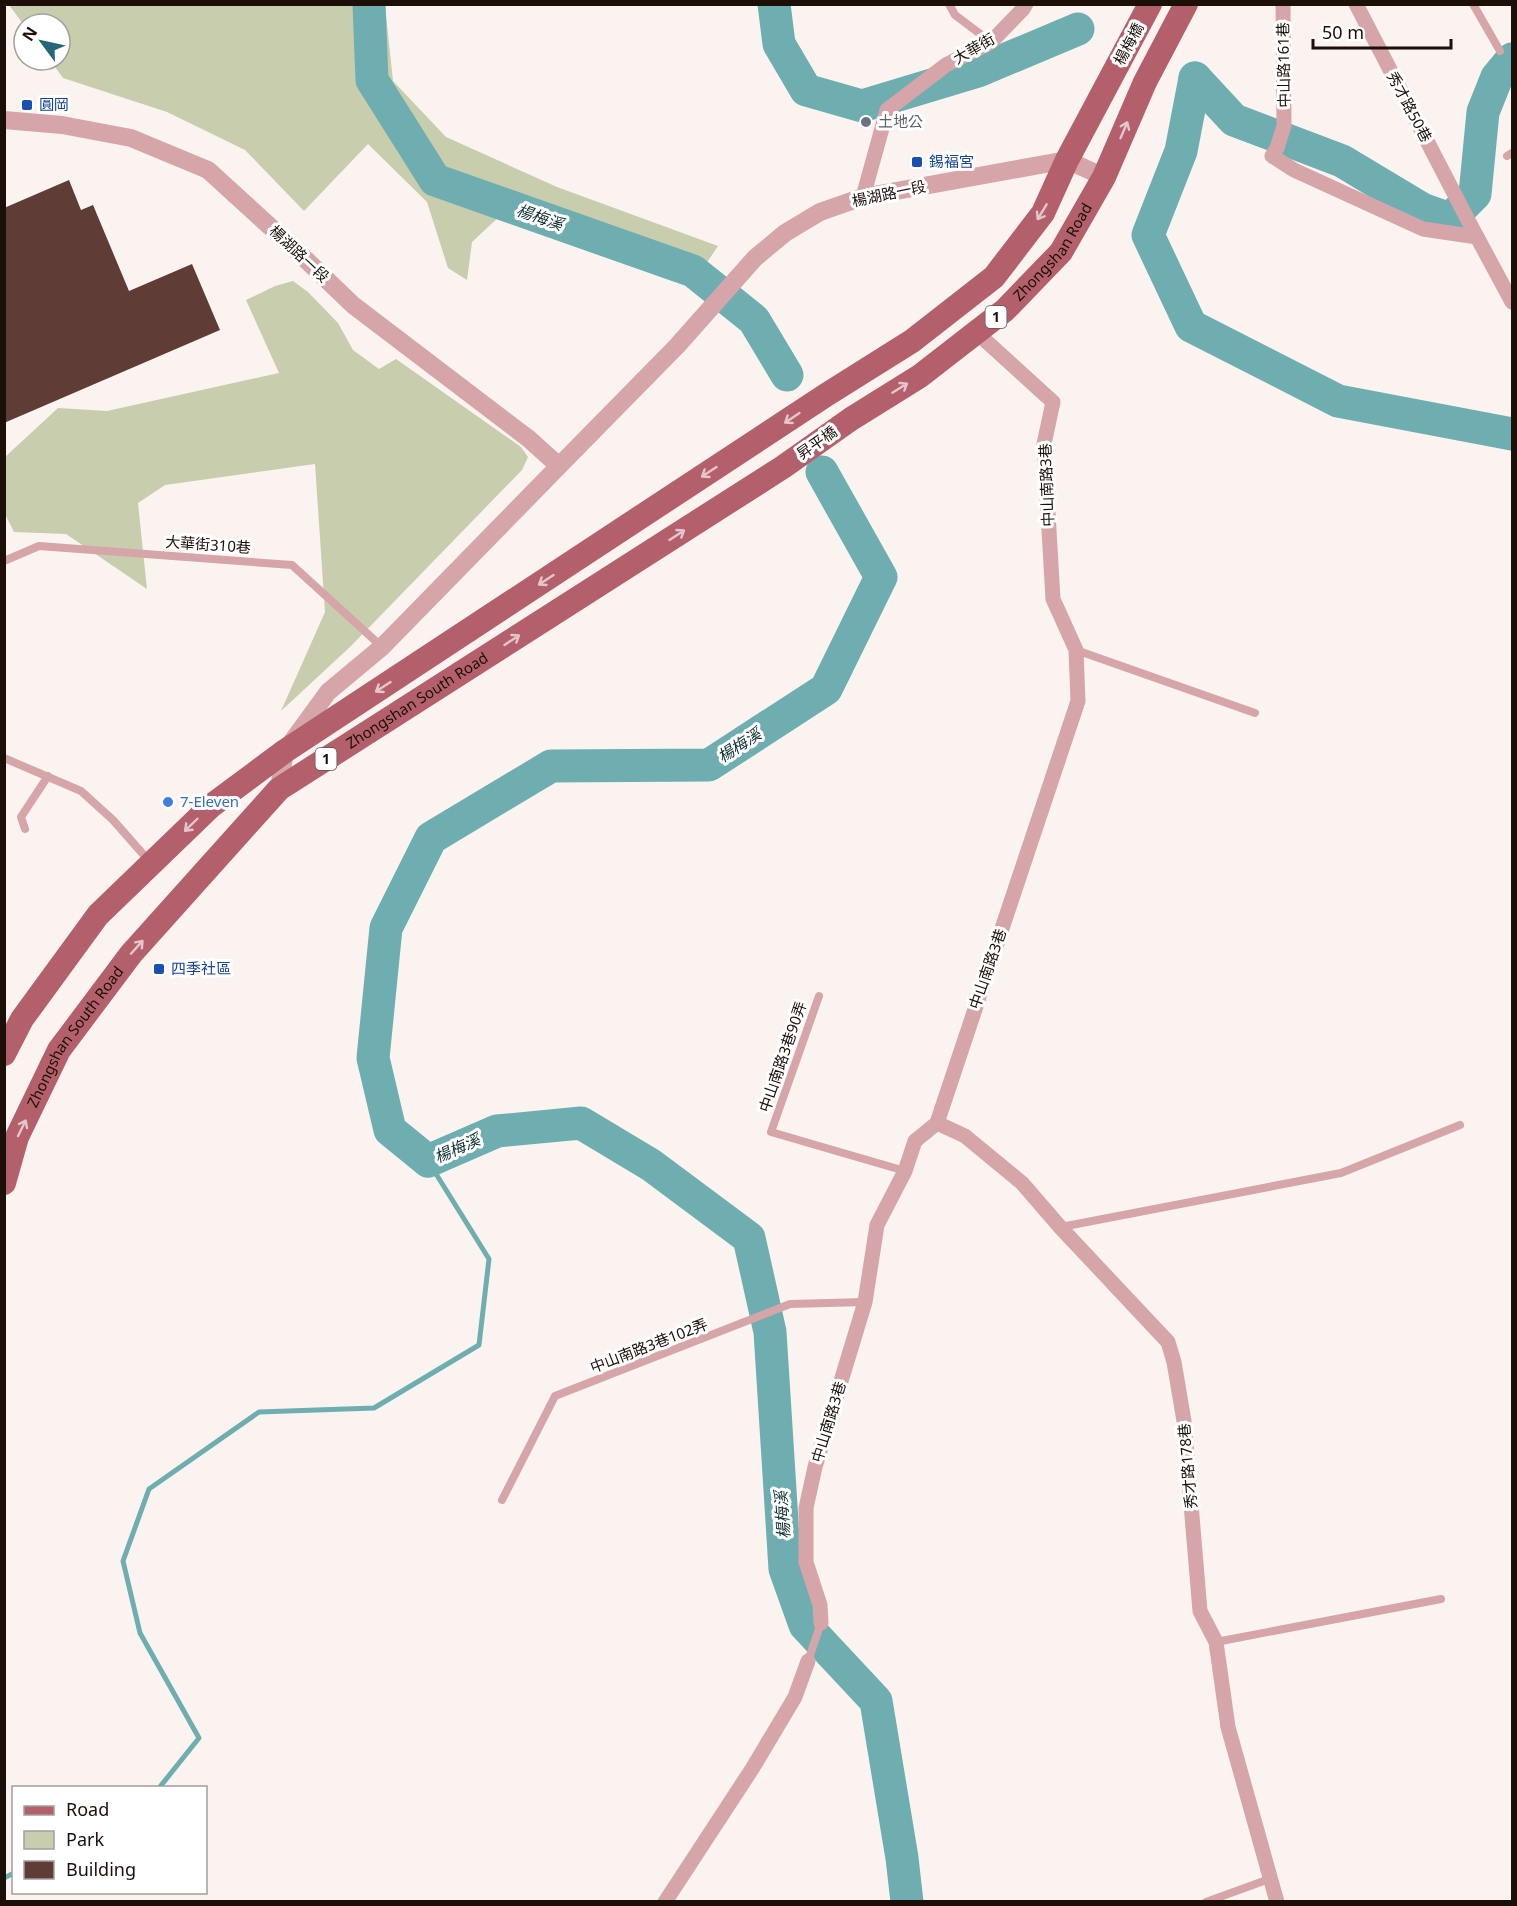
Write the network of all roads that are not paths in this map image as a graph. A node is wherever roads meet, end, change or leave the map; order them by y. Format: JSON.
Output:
{"nodes":[{"id":1,"x":949,"y":4,"type":"edge"},
{"id":2,"x":1026,"y":4,"type":"edge"},
{"id":3,"x":1186,"y":4,"type":"edge"},
{"id":4,"x":1283,"y":4,"type":"edge"},
{"id":5,"x":1356,"y":4,"type":"edge"},
{"id":6,"x":1473,"y":4,"type":"edge"},
{"id":7,"x":1147,"y":10,"type":"edge"},
{"id":8,"x":991,"y":42,"type":"junction"},
{"id":9,"x":1500,"y":51,"type":"dead end"},
{"id":10,"x":1114,"y":72,"type":"joint"},
{"id":11,"x":4,"y":120,"type":"edge"},
{"id":12,"x":1067,"y":160,"type":"junction"},
{"id":13,"x":1104,"y":177,"type":"junction"},
{"id":14,"x":863,"y":197,"type":"junction"},
{"id":15,"x":1473,"y":231,"type":"junction"},
{"id":16,"x":1512,"y":302,"type":"edge"},
{"id":17,"x":976,"y":332,"type":"junction"},
{"id":18,"x":851,"y":419,"type":"joint"},
{"id":19,"x":758,"y":440,"type":"joint"},
{"id":20,"x":559,"y":466,"type":"junction"},
{"id":21,"x":783,"y":467,"type":"joint"},
{"id":22,"x":4,"y":561,"type":"edge"},
{"id":23,"x":382,"y":647,"type":"junction"},
{"id":24,"x":1076,"y":650,"type":"junction"},
{"id":25,"x":1255,"y":713,"type":"dead end"},
{"id":26,"x":285,"y":751,"type":"junction"},
{"id":27,"x":4,"y":758,"type":"edge"},
{"id":28,"x":48,"y":776,"type":"junction"},
{"id":29,"x":279,"y":789,"type":"junction"},
{"id":30,"x":25,"y":829,"type":"dead end"},
{"id":31,"x":151,"y":863,"type":"junction"},
{"id":32,"x":819,"y":996,"type":"dead end"},
{"id":33,"x":10,"y":1031,"type":"edge"},
{"id":34,"x":4,"y":1054,"type":"edge"},
{"id":35,"x":937,"y":1123,"type":"junction"},
{"id":36,"x":1460,"y":1125,"type":"dead end"},
{"id":37,"x":905,"y":1171,"type":"junction"},
{"id":38,"x":4,"y":1183,"type":"edge"},
{"id":39,"x":1060,"y":1227,"type":"junction"},
{"id":40,"x":865,"y":1302,"type":"junction"},
{"id":41,"x":502,"y":1500,"type":"dead end"},
{"id":42,"x":1441,"y":1599,"type":"dead end"},
{"id":43,"x":821,"y":1623,"type":"joint"},
{"id":44,"x":1216,"y":1642,"type":"junction"},
{"id":45,"x":808,"y":1661,"type":"joint"},
{"id":46,"x":1272,"y":1878,"type":"junction"},
{"id":47,"x":665,"y":1902,"type":"edge"},
{"id":48,"x":1206,"y":1902,"type":"edge"},
{"id":49,"x":1277,"y":1902,"type":"edge"}],
"edges":[{"from":1,"to":8,"type":"lane"},
{"from":2,"to":8,"type":"street","name":"大華街"},
{"from":13,"to":3,"type":"main road","name":"Zhongshan Road","number":"1","one_way":true},
{"from":4,"to":15,"type":"street","name":"中山路161巷"},
{"from":5,"to":15,"type":"street","name":"秀才路50巷"},
{"from":6,"to":9,"type":"lane"},
{"from":7,"to":10,"type":"main road","name":"楊梅橋","number":"1"},
{"from":8,"to":14,"type":"street","name":"大華街"},
{"from":10,"to":12,"type":"main road","name":"Zhongshan Road","number":"1"},
{"from":11,"to":20,"type":"street","name":"楊湖路一段"},
{"from":12,"to":13,"type":"street"},
{"from":12,"to":14,"type":"street","name":"楊湖路一段"},
{"from":12,"to":19,"type":"main road","name":"Zhongshan Road","number":"1","one_way":true},
{"from":13,"to":17,"type":"main road","name":"Zhongshan Road","number":"1"},
{"from":14,"to":20,"type":"street","name":"楊湖路一段"},
{"from":15,"to":16,"type":"street","name":"秀才路50巷"},
{"from":18,"to":17,"type":"main road","name":"Zhongshan Road","number":"1","one_way":true},
{"from":17,"to":24,"type":"street","name":"中山南路3巷"},
{"from":18,"to":21,"type":"main road","name":"昇平橋","number":"1"},
{"from":19,"to":26,"type":"main road","name":"Zhongshan South Road","number":"1","one_way":true},
{"from":20,"to":23,"type":"street","name":"楊湖路一段"},
{"from":29,"to":21,"type":"main road","name":"Zhongshan South Road","number":"1","one_way":true},
{"from":22,"to":23,"type":"lane","name":"大華街310巷"},
{"from":23,"to":26,"type":"street","name":"楊湖路一段"},
{"from":24,"to":25,"type":"lane"},
{"from":24,"to":35,"type":"street","name":"中山南路3巷"},
{"from":26,"to":29,"type":"street","name":"楊湖路一段"},
{"from":26,"to":31,"type":"main road","name":"Zhongshan South Road","number":"1","one_way":true},
{"from":27,"to":28,"type":"lane"},
{"from":28,"to":30,"type":"lane"},
{"from":28,"to":31,"type":"lane"},
{"from":38,"to":29,"type":"main road","name":"Zhongshan South Road","number":"1","one_way":true},
{"from":31,"to":33,"type":"main road","name":"Zhongshan South Road","number":"1"},
{"from":32,"to":37,"type":"lane","name":"中山南路3巷90弄"},
{"from":33,"to":34,"type":"main road","name":"Zhongshan South Road","number":"1"},
{"from":35,"to":37,"type":"street","name":"中山南路3巷"},
{"from":35,"to":39,"type":"street","name":"秀才路178巷"},
{"from":36,"to":39,"type":"lane"},
{"from":37,"to":40,"type":"street","name":"中山南路3巷"},
{"from":39,"to":44,"type":"street","name":"秀才路178巷"},
{"from":40,"to":41,"type":"lane","name":"中山南路3巷102弄"},
{"from":40,"to":43,"type":"street","name":"中山南路3巷"},
{"from":42,"to":44,"type":"lane"},
{"from":43,"to":45,"type":"lane"},
{"from":44,"to":46,"type":"street","name":"秀才路178巷"},
{"from":45,"to":47,"type":"street"},
{"from":46,"to":48,"type":"lane"},
{"from":46,"to":49,"type":"street","name":"秀才路178巷"}]}
